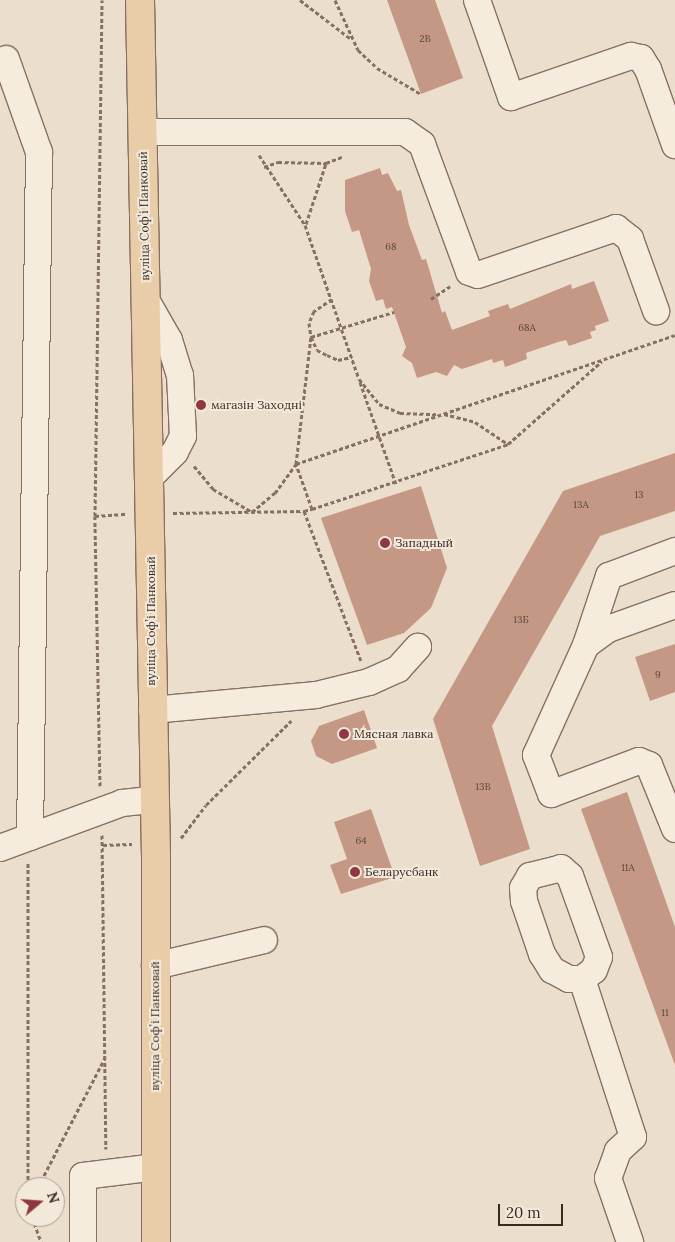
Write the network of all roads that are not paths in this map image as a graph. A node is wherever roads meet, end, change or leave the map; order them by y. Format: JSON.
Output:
{"nodes":[{"id":1,"x":140,"y":0,"type":"edge"},
{"id":2,"x":477,"y":0,"type":"edge"},
{"id":3,"x":6,"y":59,"type":"dead end"},
{"id":4,"x":142,"y":132,"type":"junction"},
{"id":5,"x":675,"y":145,"type":"edge"},
{"id":6,"x":656,"y":311,"type":"dead end"},
{"id":7,"x":675,"y":551,"type":"edge"},
{"id":8,"x":675,"y":605,"type":"edge"},
{"id":9,"x":586,"y":644,"type":"junction"},
{"id":10,"x":418,"y":647,"type":"dead end"},
{"id":11,"x":152,"y":710,"type":"junction"},
{"id":12,"x":153,"y":800,"type":"junction"},
{"id":13,"x":675,"y":829,"type":"edge"},
{"id":14,"x":29,"y":844,"type":"junction"},
{"id":15,"x":0,"y":848,"type":"edge"},
{"id":16,"x":264,"y":940,"type":"dead end"},
{"id":17,"x":155,"y":966,"type":"junction"},
{"id":18,"x":582,"y":979,"type":"dead end"},
{"id":19,"x":156,"y":1167,"type":"junction"},
{"id":20,"x":83,"y":1242,"type":"edge"},
{"id":21,"x":156,"y":1242,"type":"edge"},
{"id":22,"x":630,"y":1242,"type":"edge"}],
"edges":[{"from":1,"to":4,"type":"main road","name":"вуліца Софʼі Панковай"},
{"from":2,"to":5,"type":"lane"},
{"from":3,"to":14,"type":"lane"},
{"from":4,"to":6,"type":"lane"},
{"from":4,"to":11,"type":"main road","name":"вуліца Софʼі Панковай"},
{"from":7,"to":9,"type":"lane"},
{"from":8,"to":9,"type":"lane"},
{"from":9,"to":13,"type":"lane"},
{"from":10,"to":11,"type":"lane"},
{"from":11,"to":12,"type":"main road","name":"вуліца Софʼі Панковай"},
{"from":12,"to":14,"type":"lane"},
{"from":12,"to":17,"type":"main road","name":"вуліца Софʼі Панковай"},
{"from":14,"to":15,"type":"lane"},
{"from":16,"to":17,"type":"lane"},
{"from":17,"to":19,"type":"main road","name":"вуліца Софʼі Панковай"},
{"from":18,"to":22,"type":"lane"},
{"from":19,"to":20,"type":"lane"},
{"from":19,"to":21,"type":"main road","name":"вуліца Софʼі Панковай"}]}
